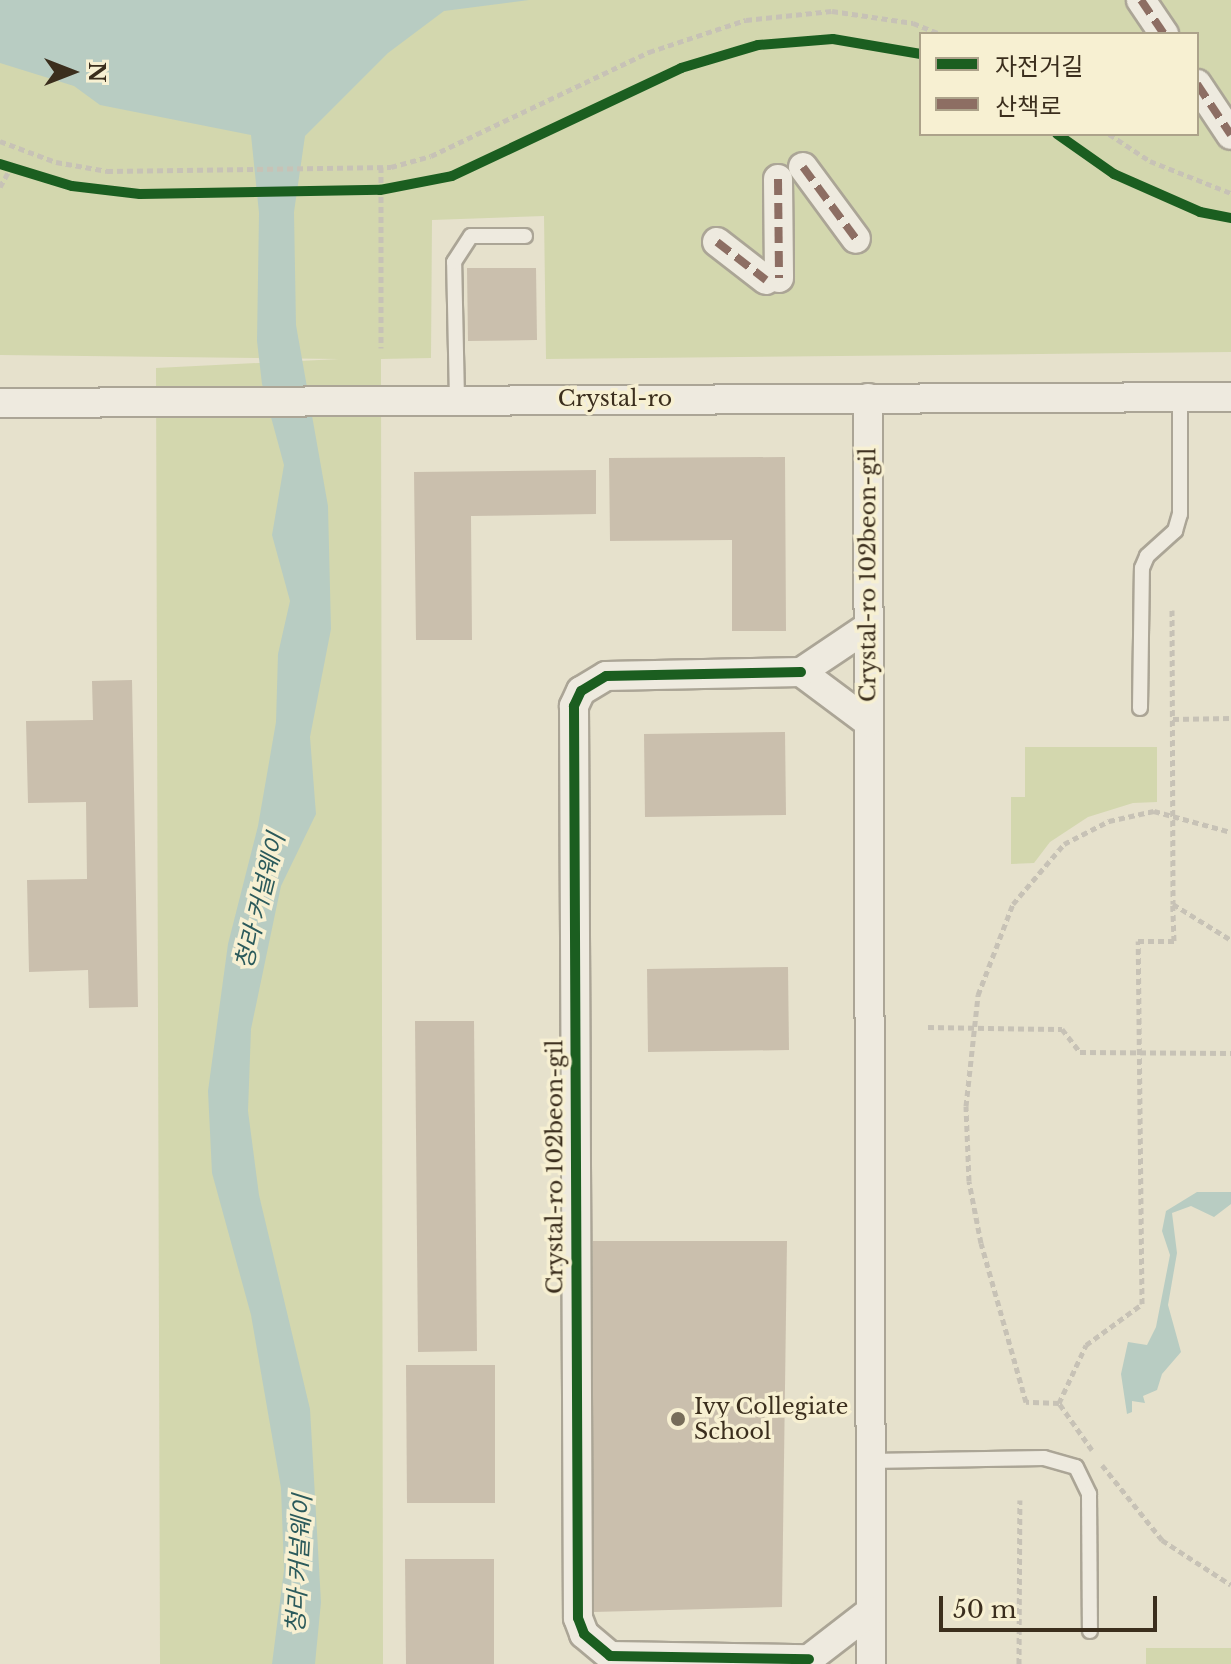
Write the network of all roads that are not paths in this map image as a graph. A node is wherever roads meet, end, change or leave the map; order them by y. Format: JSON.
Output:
{"nodes":[{"id":1,"x":1141,"y":0,"type":"edge"},
{"id":2,"x":1163,"y":32,"type":"edge"},
{"id":3,"x":1199,"y":87,"type":"edge"},
{"id":4,"x":1231,"y":135,"type":"edge"},
{"id":5,"x":803,"y":167,"type":"dead end"},
{"id":6,"x":778,"y":179,"type":"dead end"},
{"id":7,"x":525,"y":236,"type":"dead end"},
{"id":8,"x":856,"y":239,"type":"dead end"},
{"id":9,"x":717,"y":242,"type":"dead end"},
{"id":10,"x":1180,"y":397,"type":"junction"},
{"id":11,"x":1231,"y":397,"type":"edge"},
{"id":12,"x":868,"y":398,"type":"junction"},
{"id":13,"x":457,"y":400,"type":"junction"},
{"id":14,"x":0,"y":403,"type":"edge"},
{"id":15,"x":868,"y":627,"type":"junction"},
{"id":16,"x":801,"y":672,"type":"junction"},
{"id":17,"x":1140,"y":708,"type":"dead end"},
{"id":18,"x":868,"y":722,"type":"junction"},
{"id":19,"x":870,"y":1461,"type":"junction"},
{"id":20,"x":871,"y":1611,"type":"junction"},
{"id":21,"x":1090,"y":1631,"type":"dead end"},
{"id":22,"x":812,"y":1662,"type":"edge"},
{"id":23,"x":871,"y":1664,"type":"edge"}],
"edges":[{"from":1,"to":2,"type":"street"},
{"from":3,"to":4,"type":"street"},
{"from":5,"to":8,"type":"street"},
{"from":6,"to":9,"type":"street"},
{"from":7,"to":13,"type":"lane"},
{"from":10,"to":11,"type":"street","name":"Crystal-ro"},
{"from":10,"to":12,"type":"street","name":"Crystal-ro"},
{"from":10,"to":17,"type":"lane"},
{"from":12,"to":13,"type":"street","name":"Crystal-ro"},
{"from":12,"to":15,"type":"street","name":"Crystal-ro 102beon-gil"},
{"from":13,"to":14,"type":"street","name":"Crystal-ro"},
{"from":15,"to":16,"type":"street"},
{"from":15,"to":18,"type":"street","name":"Crystal-ro 102beon-gil"},
{"from":16,"to":18,"type":"street"},
{"from":16,"to":22,"type":"street","name":"Crystal-ro 102beon-gil"},
{"from":18,"to":19,"type":"street","name":"Crystal-ro 102beon-gil"},
{"from":19,"to":20,"type":"street","name":"Crystal-ro 102beon-gil"},
{"from":19,"to":21,"type":"lane"},
{"from":20,"to":22,"type":"street"},
{"from":20,"to":23,"type":"street","name":"Crystal-ro 102beon-gil"}]}
